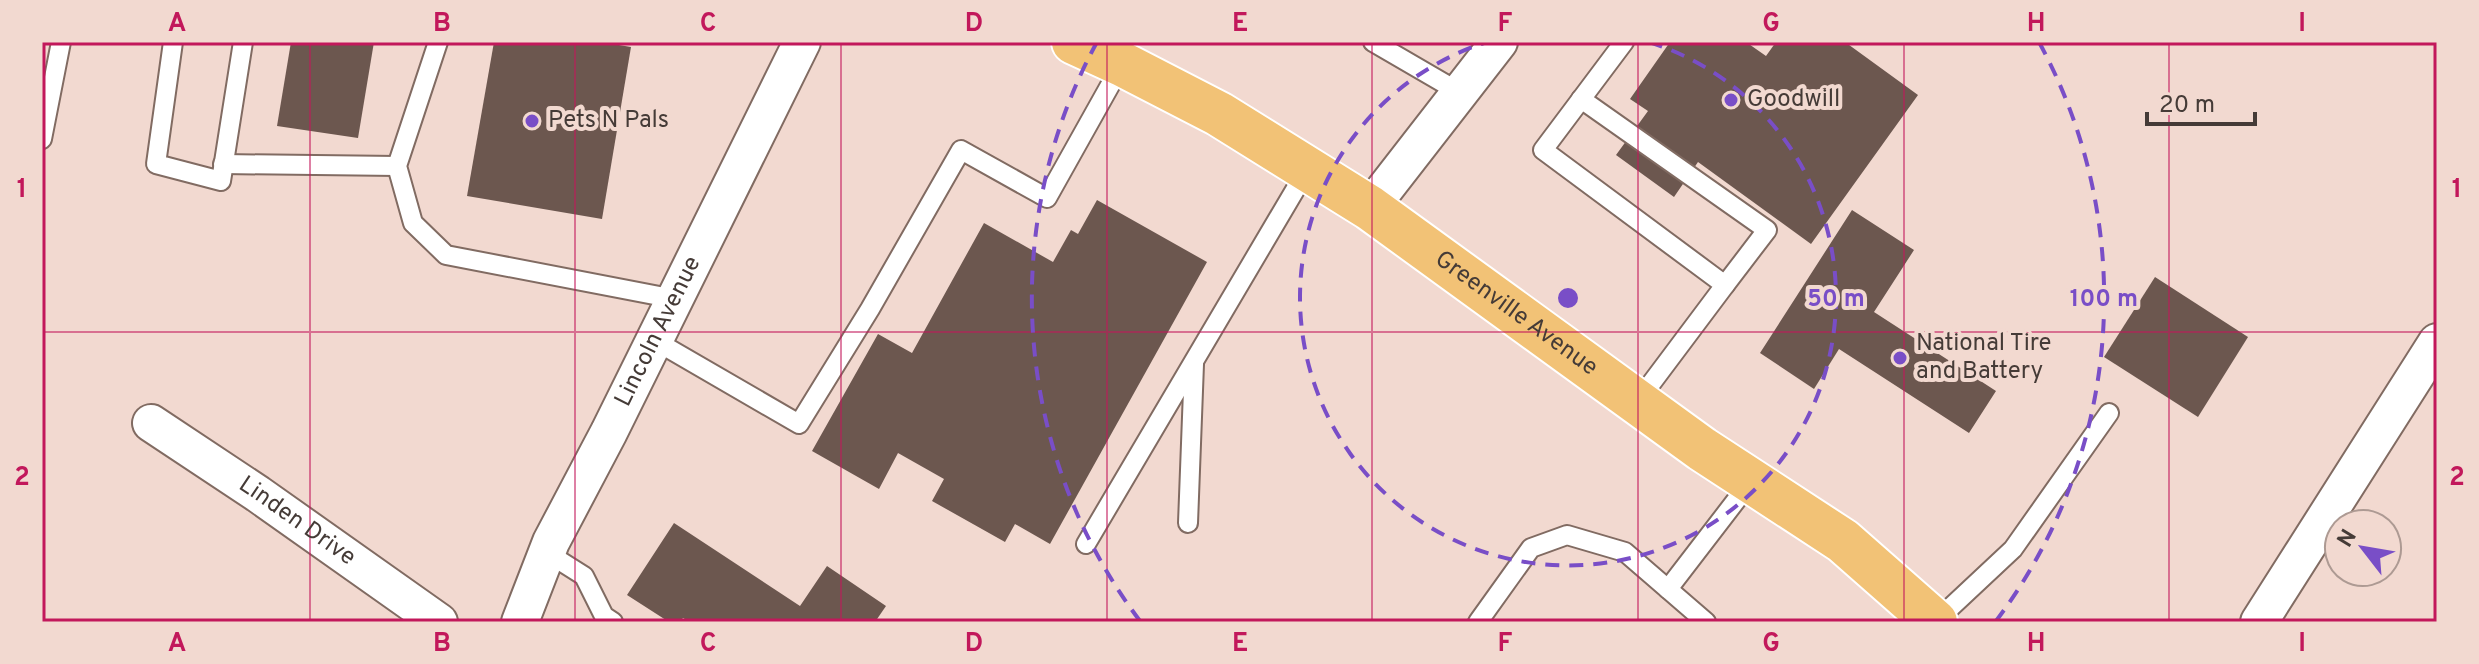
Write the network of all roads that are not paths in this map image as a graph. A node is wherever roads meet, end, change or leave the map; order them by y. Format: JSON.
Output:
{"nodes":[{"id":1,"x":61,"y":42,"type":"edge"},
{"id":2,"x":173,"y":42,"type":"edge"},
{"id":3,"x":243,"y":42,"type":"edge"},
{"id":4,"x":438,"y":42,"type":"edge"},
{"id":5,"x":802,"y":42,"type":"edge"},
{"id":6,"x":1074,"y":42,"type":"edge"},
{"id":7,"x":1373,"y":42,"type":"edge"},
{"id":8,"x":1499,"y":42,"type":"edge"},
{"id":9,"x":1624,"y":42,"type":"edge"},
{"id":10,"x":1122,"y":64,"type":"junction"},
{"id":11,"x":1459,"y":92,"type":"junction"},
{"id":12,"x":1581,"y":99,"type":"junction"},
{"id":13,"x":42,"y":139,"type":"edge"},
{"id":14,"x":223,"y":164,"type":"junction"},
{"id":15,"x":397,"y":166,"type":"junction"},
{"id":16,"x":1308,"y":168,"type":"junction"},
{"id":17,"x":1370,"y":208,"type":"junction"},
{"id":18,"x":1725,"y":285,"type":"junction"},
{"id":19,"x":675,"y":299,"type":"junction"},
{"id":20,"x":654,"y":340,"type":"junction"},
{"id":21,"x":2437,"y":342,"type":"edge"},
{"id":22,"x":1194,"y":361,"type":"junction"},
{"id":23,"x":1638,"y":401,"type":"junction"},
{"id":24,"x":2109,"y":413,"type":"dead end"},
{"id":25,"x":151,"y":423,"type":"dead end"},
{"id":26,"x":1751,"y":481,"type":"junction"},
{"id":27,"x":1188,"y":523,"type":"dead end"},
{"id":28,"x":1086,"y":544,"type":"dead end"},
{"id":29,"x":546,"y":552,"type":"junction"},
{"id":30,"x":1668,"y":589,"type":"junction"},
{"id":31,"x":439,"y":622,"type":"edge"},
{"id":32,"x":520,"y":622,"type":"edge"},
{"id":33,"x":613,"y":622,"type":"edge"},
{"id":34,"x":1478,"y":622,"type":"edge"},
{"id":35,"x":1706,"y":622,"type":"edge"},
{"id":36,"x":1935,"y":622,"type":"edge"},
{"id":37,"x":2259,"y":622,"type":"edge"}],
"edges":[{"from":1,"to":13,"type":"lane"},
{"from":2,"to":14,"type":"lane"},
{"from":3,"to":14,"type":"lane"},
{"from":4,"to":15,"type":"lane"},
{"from":5,"to":19,"type":"street","name":"Lincoln Avenue"},
{"from":6,"to":10,"type":"main road","name":"Greenville Avenue"},
{"from":7,"to":11,"type":"lane"},
{"from":8,"to":11,"type":"street"},
{"from":9,"to":12,"type":"lane"},
{"from":10,"to":16,"type":"main road","name":"Greenville Avenue"},
{"from":10,"to":20,"type":"lane"},
{"from":11,"to":17,"type":"street"},
{"from":12,"to":18,"type":"lane"},
{"from":12,"to":18,"type":"lane"},
{"from":14,"to":15,"type":"lane"},
{"from":15,"to":19,"type":"lane"},
{"from":16,"to":17,"type":"main road","name":"Greenville Avenue"},
{"from":16,"to":22,"type":"lane"},
{"from":17,"to":23,"type":"main road","name":"Greenville Avenue"},
{"from":18,"to":23,"type":"lane"},
{"from":19,"to":20,"type":"street","name":"Lincoln Avenue"},
{"from":20,"to":29,"type":"street","name":"Lincoln Avenue"},
{"from":21,"to":37,"type":"street"},
{"from":22,"to":27,"type":"lane"},
{"from":22,"to":28,"type":"lane"},
{"from":23,"to":26,"type":"main road","name":"Greenville Avenue"},
{"from":24,"to":36,"type":"lane"},
{"from":25,"to":31,"type":"street","name":"Linden Drive"},
{"from":26,"to":30,"type":"lane"},
{"from":26,"to":36,"type":"main road","name":"Greenville Avenue"},
{"from":29,"to":32,"type":"street","name":"Lincoln Avenue"},
{"from":29,"to":33,"type":"lane"},
{"from":30,"to":34,"type":"lane"},
{"from":30,"to":35,"type":"lane"}]}
